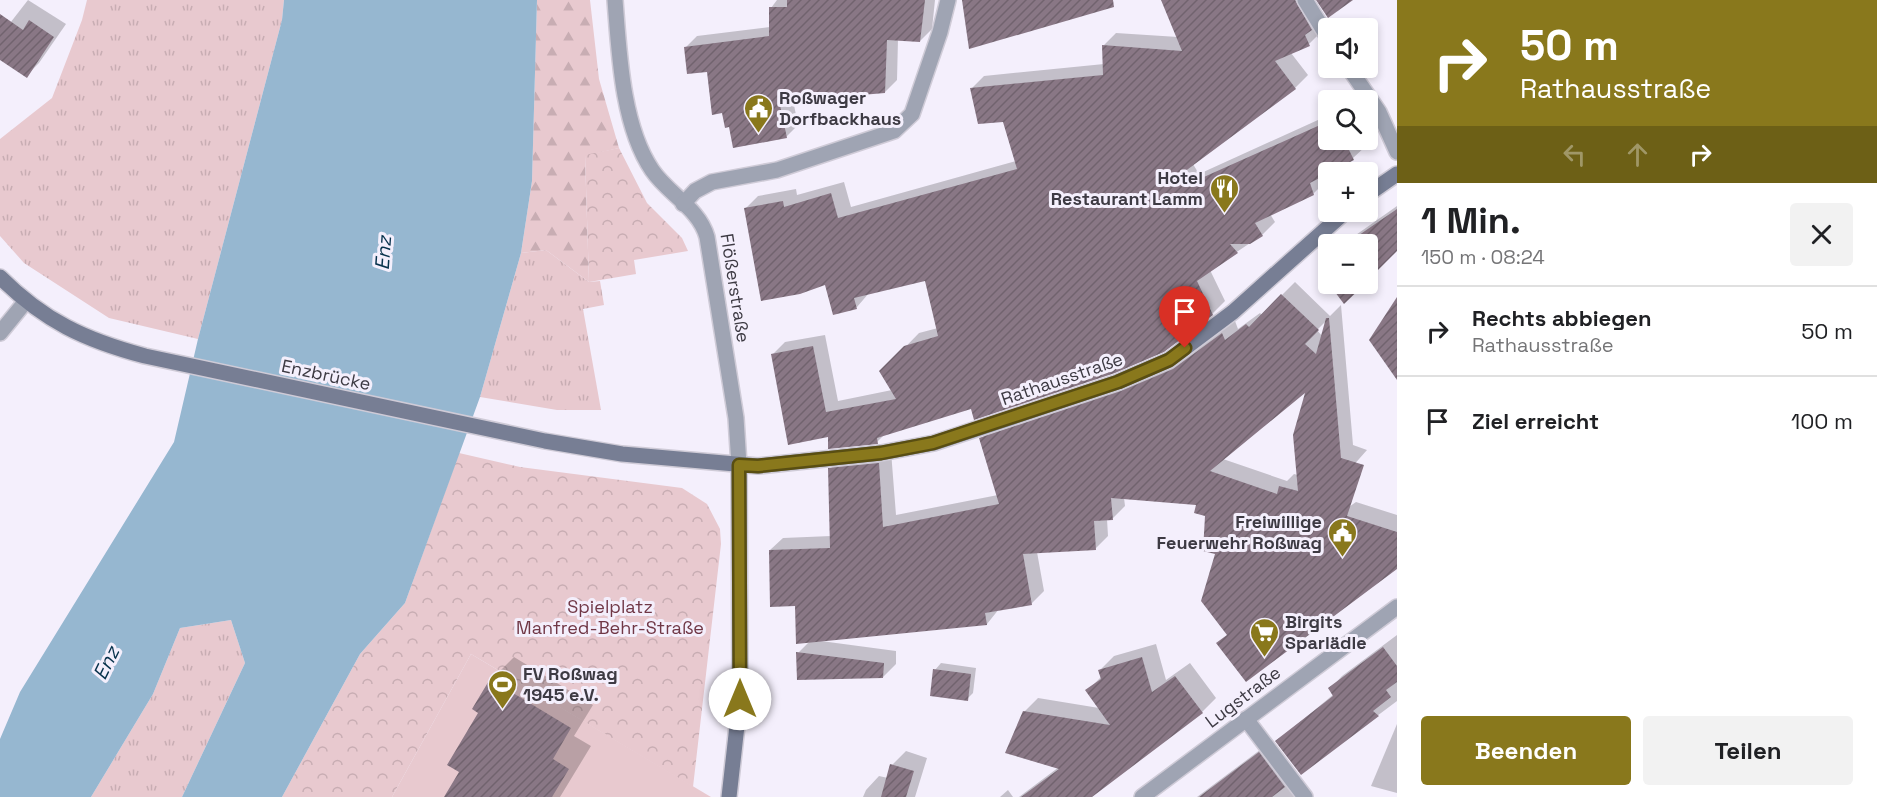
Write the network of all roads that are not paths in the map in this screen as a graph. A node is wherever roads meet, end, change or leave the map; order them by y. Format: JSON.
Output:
{"nodes":[{"id":1,"x":615,"y":0,"type":"edge"},
{"id":2,"x":948,"y":0,"type":"edge"},
{"id":3,"x":1305,"y":0,"type":"edge"},
{"id":4,"x":1318,"y":21,"type":"edge"},
{"id":5,"x":1356,"y":78,"type":"edge"},
{"id":6,"x":1397,"y":152,"type":"edge"},
{"id":7,"x":1397,"y":174,"type":"edge"},
{"id":8,"x":1378,"y":187,"type":"edge"},
{"id":9,"x":684,"y":204,"type":"junction"},
{"id":10,"x":1334,"y":222,"type":"edge"},
{"id":11,"x":0,"y":276,"type":"edge"},
{"id":12,"x":26,"y":302,"type":"junction"},
{"id":13,"x":0,"y":333,"type":"edge"},
{"id":14,"x":500,"y":432,"type":"joint"},
{"id":15,"x":739,"y":465,"type":"junction"},
{"id":16,"x":1397,"y":606,"type":"edge"},
{"id":17,"x":1246,"y":719,"type":"junction"},
{"id":18,"x":729,"y":797,"type":"edge"},
{"id":19,"x":1142,"y":797,"type":"edge"},
{"id":20,"x":1305,"y":797,"type":"edge"}],
"edges":[{"from":1,"to":9,"type":"street","name":"Flößerstraße"},
{"from":2,"to":9,"type":"street"},
{"from":3,"to":4,"type":"street"},
{"from":5,"to":6,"type":"street"},
{"from":7,"to":8,"type":"street"},
{"from":9,"to":15,"type":"street","name":"Flößerstraße"},
{"from":10,"to":15,"type":"street","name":"Rathausstraße"},
{"from":11,"to":12,"type":"street","name":"Enzbrücke"},
{"from":12,"to":13,"type":"street"},
{"from":12,"to":14,"type":"street","name":"Enzbrücke"},
{"from":14,"to":15,"type":"street","name":"Rathausstraße"},
{"from":15,"to":18,"type":"street"},
{"from":16,"to":17,"type":"street","name":"Lugstraße"},
{"from":17,"to":19,"type":"street","name":"Lugstraße"},
{"from":17,"to":20,"type":"street"}]}
